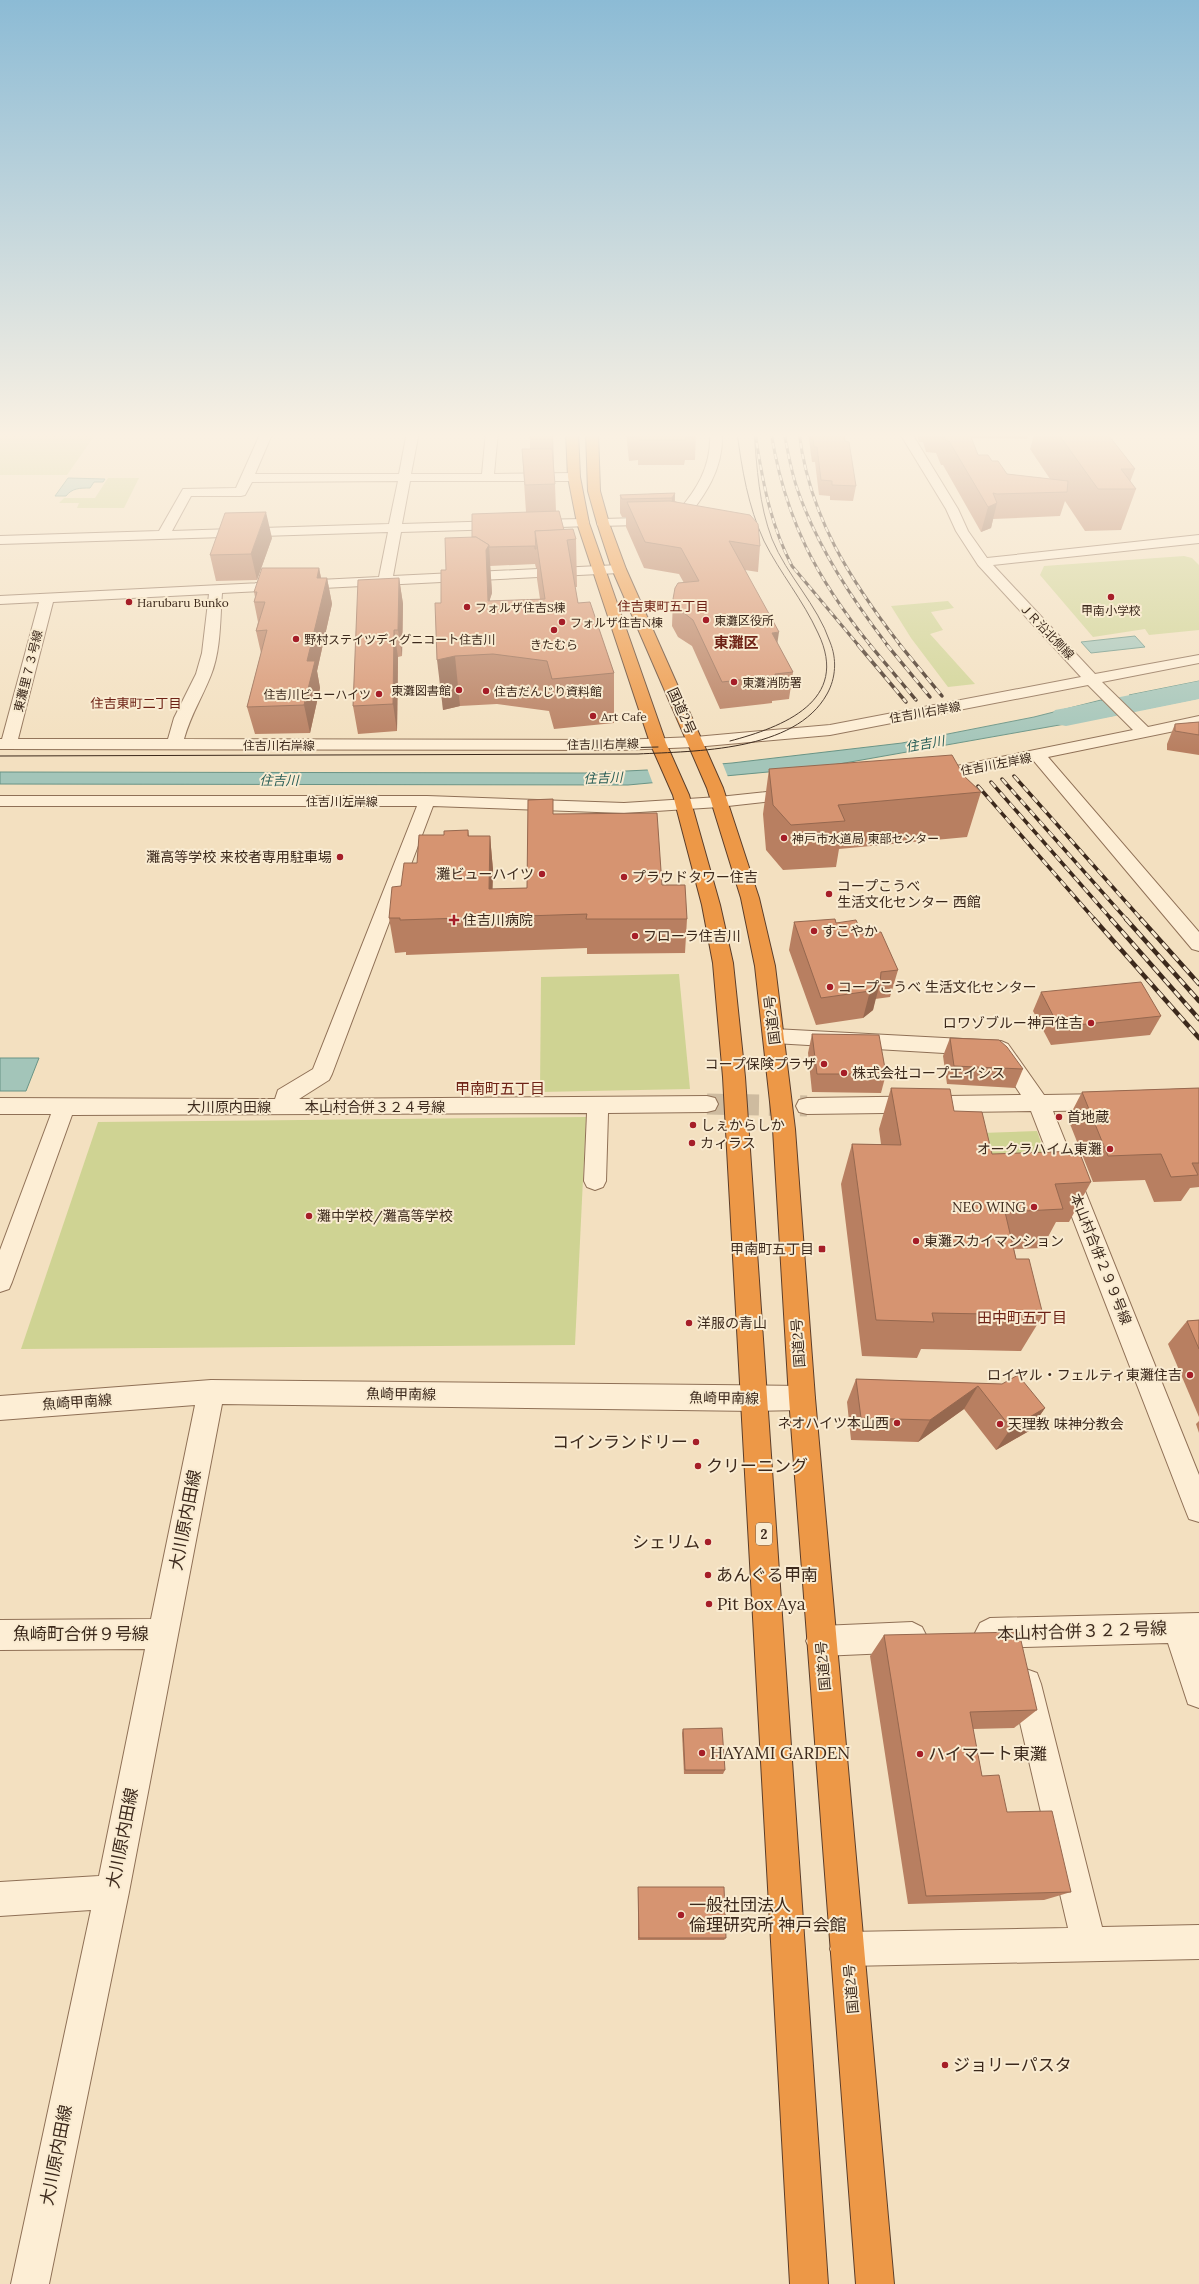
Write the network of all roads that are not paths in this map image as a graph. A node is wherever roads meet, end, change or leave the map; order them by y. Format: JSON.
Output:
{"nodes":[{"id":1,"x":91,"y":539,"type":"edge"},
{"id":2,"x":392,"y":539,"type":"edge"},
{"id":3,"x":588,"y":539,"type":"edge"},
{"id":4,"x":608,"y":539,"type":"edge"},
{"id":5,"x":967,"y":539,"type":"edge"},
{"id":6,"x":1199,"y":539,"type":"edge"},
{"id":7,"x":2,"y":543,"type":"edge"},
{"id":8,"x":983,"y":562,"type":"junction"},
{"id":9,"x":619,"y":569,"type":"junction"},
{"id":10,"x":599,"y":570,"type":"junction"},
{"id":11,"x":385,"y":582,"type":"junction"},
{"id":12,"x":216,"y":589,"type":"junction"},
{"id":13,"x":47,"y":598,"type":"junction"},
{"id":14,"x":0,"y":600,"type":"edge"},
{"id":15,"x":1199,"y":659,"type":"edge"},
{"id":16,"x":1097,"y":684,"type":"junction"},
{"id":17,"x":1199,"y":721,"type":"edge"},
{"id":18,"x":1146,"y":733,"type":"junction"},
{"id":19,"x":4,"y":744,"type":"edge"},
{"id":20,"x":175,"y":745,"type":"junction"},
{"id":21,"x":698,"y":748,"type":"junction"},
{"id":22,"x":662,"y":750,"type":"junction"},
{"id":23,"x":1037,"y":755,"type":"junction"},
{"id":24,"x":920,"y":779,"type":"edge"},
{"id":25,"x":812,"y":792,"type":"edge"},
{"id":26,"x":717,"y":795,"type":"junction"},
{"id":27,"x":681,"y":797,"type":"junction"},
{"id":28,"x":0,"y":801,"type":"edge"},
{"id":29,"x":427,"y":801,"type":"junction"},
{"id":30,"x":1199,"y":944,"type":"edge"},
{"id":31,"x":774,"y":1036,"type":"junction"},
{"id":32,"x":1127,"y":1101,"type":"edge"},
{"id":33,"x":708,"y":1104,"type":"tunnel mouth"},
{"id":34,"x":1039,"y":1104,"type":"junction"},
{"id":35,"x":65,"y":1105,"type":"junction"},
{"id":36,"x":598,"y":1105,"type":"junction"},
{"id":37,"x":0,"y":1106,"type":"edge"},
{"id":38,"x":807,"y":1106,"type":"tunnel mouth"},
{"id":39,"x":283,"y":1107,"type":"junction"},
{"id":40,"x":595,"y":1181,"type":"dead end"},
{"id":41,"x":0,"y":1282,"type":"edge"},
{"id":42,"x":210,"y":1392,"type":"junction"},
{"id":43,"x":802,"y":1398,"type":"junction"},
{"id":44,"x":755,"y":1399,"type":"junction"},
{"id":45,"x":0,"y":1408,"type":"edge"},
{"id":46,"x":1199,"y":1509,"type":"edge"},
{"id":47,"x":1189,"y":1628,"type":"edge"},
{"id":48,"x":1013,"y":1632,"type":"junction"},
{"id":49,"x":162,"y":1634,"type":"junction"},
{"id":50,"x":967,"y":1634,"type":"edge"},
{"id":51,"x":0,"y":1635,"type":"edge"},
{"id":52,"x":936,"y":1636,"type":"edge"},
{"id":53,"x":821,"y":1641,"type":"junction"},
{"id":54,"x":1199,"y":1693,"type":"edge"},
{"id":55,"x":112,"y":1892,"type":"junction"},
{"id":56,"x":0,"y":1899,"type":"edge"},
{"id":57,"x":1199,"y":1942,"type":"edge"},
{"id":58,"x":1089,"y":1943,"type":"junction"},
{"id":59,"x":847,"y":1949,"type":"junction"},
{"id":60,"x":30,"y":2284,"type":"edge"},
{"id":61,"x":809,"y":2284,"type":"edge"},
{"id":62,"x":875,"y":2284,"type":"edge"}],
"edges":[{"from":1,"to":7,"type":"street"},
{"from":2,"to":11,"type":"street"},
{"from":3,"to":10,"type":"highway","number":"2"},
{"from":4,"to":9,"type":"highway","name":"国道2号"},
{"from":5,"to":8,"type":"street","name":"ＪＲ沿北側線"},
{"from":6,"to":8,"type":"street"},
{"from":8,"to":16,"type":"street","name":"ＪＲ沿北側線"},
{"from":9,"to":10,"type":"street"},
{"from":9,"to":21,"type":"highway","name":"国道2号"},
{"from":10,"to":11,"type":"street"},
{"from":10,"to":22,"type":"highway","number":"2"},
{"from":11,"to":12,"type":"street"},
{"from":12,"to":13,"type":"street"},
{"from":12,"to":20,"type":"street"},
{"from":13,"to":14,"type":"street"},
{"from":13,"to":19,"type":"street","name":"東灘里７３号線"},
{"from":15,"to":16,"type":"street","name":"住吉川右岸線"},
{"from":16,"to":18,"type":"street","name":"ＪＲ沿北側線"},
{"from":16,"to":21,"type":"street","name":"住吉川右岸線"},
{"from":17,"to":18,"type":"street","name":"住吉川左岸線"},
{"from":18,"to":23,"type":"street","name":"住吉川左岸線"},
{"from":19,"to":20,"type":"street","name":"住吉川右岸線"},
{"from":20,"to":22,"type":"street","name":"住吉川右岸線"},
{"from":21,"to":22,"type":"street","name":"住吉川右岸線"},
{"from":21,"to":26,"type":"highway","name":"国道2号"},
{"from":22,"to":27,"type":"highway","number":"2"},
{"from":23,"to":24,"type":"street","name":"住吉川左岸線"},
{"from":23,"to":30,"type":"street"},
{"from":25,"to":26,"type":"street"},
{"from":26,"to":27,"type":"street","name":"住吉川左岸線"},
{"from":26,"to":31,"type":"highway","name":"国道2号"},
{"from":27,"to":29,"type":"street","name":"住吉川左岸線"},
{"from":27,"to":44,"type":"highway","number":"2"},
{"from":28,"to":29,"type":"street","name":"住吉川左岸線"},
{"from":29,"to":39,"type":"street","name":"大川原内田線"},
{"from":31,"to":34,"type":"street","name":"本山村合併２９９号線"},
{"from":31,"to":43,"type":"highway","name":"国道2号"},
{"from":32,"to":34,"type":"street"},
{"from":33,"to":36,"type":"street","name":"本山村合併３２４号線"},
{"from":34,"to":38,"type":"street"},
{"from":34,"to":46,"type":"street","name":"本山村合併２９９号線"},
{"from":35,"to":37,"type":"street","name":"大川原内田線"},
{"from":35,"to":39,"type":"street","name":"大川原内田線"},
{"from":35,"to":41,"type":"street"},
{"from":36,"to":39,"type":"street","name":"本山村合併３２４号線"},
{"from":36,"to":40,"type":"street"},
{"from":42,"to":44,"type":"street","name":"魚崎甲南線"},
{"from":42,"to":45,"type":"street","name":"魚崎甲南線"},
{"from":42,"to":49,"type":"street","name":"大川原内田線"},
{"from":43,"to":44,"type":"street","name":"魚崎甲南線"},
{"from":43,"to":53,"type":"highway","name":"国道2号"},
{"from":44,"to":61,"type":"highway","number":"2"},
{"from":47,"to":48,"type":"street","name":"本山村合併３２２号線"},
{"from":47,"to":54,"type":"street"},
{"from":48,"to":50,"type":"street","name":"本山村合併３２２号線"},
{"from":48,"to":58,"type":"street"},
{"from":49,"to":51,"type":"street","name":"魚崎町合併９号線"},
{"from":49,"to":55,"type":"street","name":"大川原内田線"},
{"from":52,"to":53,"type":"street"},
{"from":53,"to":59,"type":"highway","name":"国道2号"},
{"from":55,"to":56,"type":"street"},
{"from":55,"to":60,"type":"street","name":"大川原内田線"},
{"from":57,"to":58,"type":"street"},
{"from":58,"to":59,"type":"street"},
{"from":59,"to":62,"type":"highway","name":"国道2号"}]}
